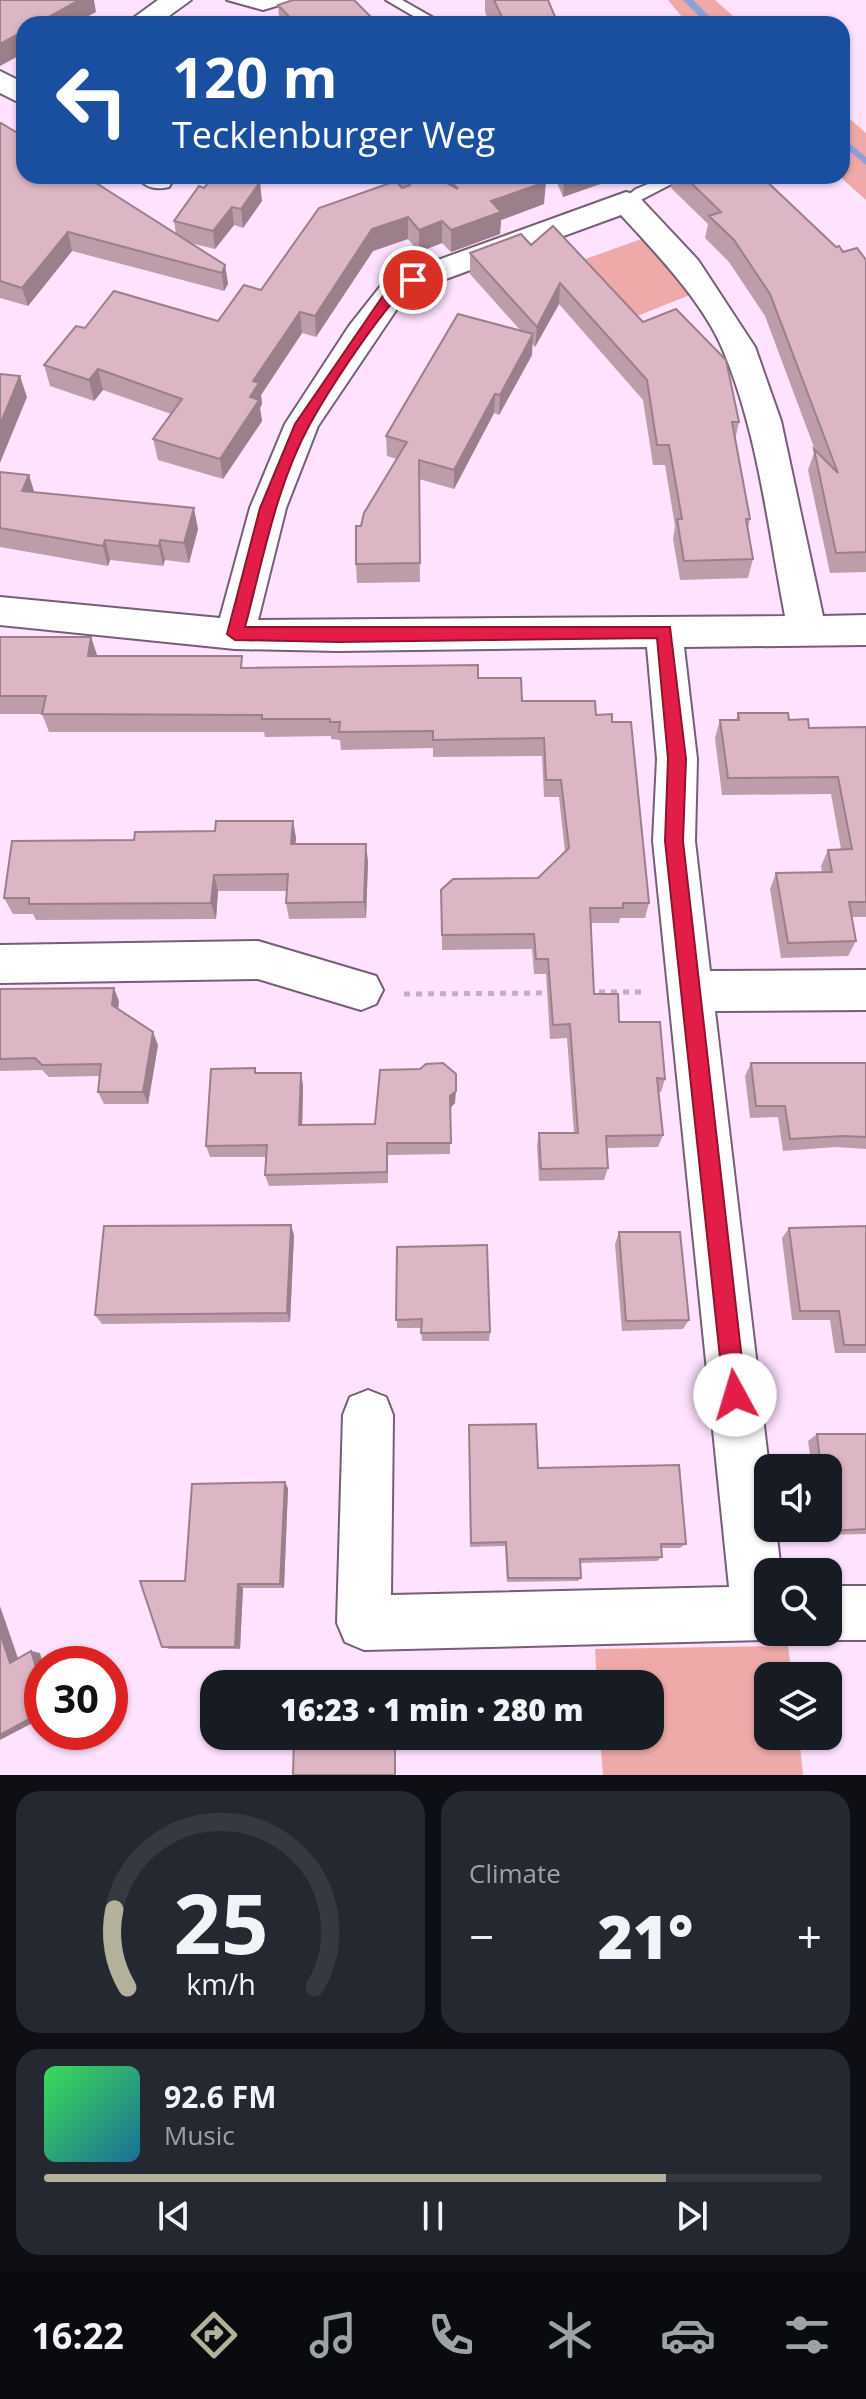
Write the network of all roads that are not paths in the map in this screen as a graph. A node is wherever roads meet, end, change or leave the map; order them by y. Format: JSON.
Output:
{"nodes":[{"id":1,"x":177,"y":0,"type":"edge"},
{"id":2,"x":233,"y":0,"type":"edge"},
{"id":3,"x":290,"y":0,"type":"edge"},
{"id":4,"x":392,"y":0,"type":"edge"},
{"id":5,"x":152,"y":16,"type":"edge"},
{"id":6,"x":422,"y":16,"type":"edge"},
{"id":7,"x":660,"y":184,"type":"edge"},
{"id":8,"x":626,"y":202,"type":"junction"},
{"id":9,"x":0,"y":611,"type":"edge"},
{"id":10,"x":807,"y":630,"type":"junction"},
{"id":11,"x":866,"y":630,"type":"edge"},
{"id":12,"x":664,"y":632,"type":"junction"},
{"id":13,"x":235,"y":634,"type":"junction"},
{"id":14,"x":0,"y":964,"type":"edge"},
{"id":15,"x":361,"y":990,"type":"road end"},
{"id":16,"x":866,"y":990,"type":"edge"},
{"id":17,"x":690,"y":991,"type":"junction"},
{"id":18,"x":368,"y":1415,"type":"dead end"},
{"id":19,"x":757,"y":1558,"type":"edge"},
{"id":20,"x":754,"y":1613,"type":"edge"},
{"id":21,"x":842,"y":1613,"type":"edge"},
{"id":22,"x":866,"y":1613,"type":"edge"}],
"edges":[{"from":1,"to":5,"type":"street"},
{"from":2,"to":3,"type":"lane"},
{"from":4,"to":6,"type":"lane"},
{"from":7,"to":8,"type":"lane"},
{"from":8,"to":10,"type":"street"},
{"from":8,"to":13,"type":"street"},
{"from":9,"to":13,"type":"street"},
{"from":10,"to":11,"type":"street"},
{"from":10,"to":12,"type":"street"},
{"from":12,"to":13,"type":"street"},
{"from":12,"to":17,"type":"street"},
{"from":14,"to":15,"type":"street"},
{"from":16,"to":17,"type":"street"},
{"from":17,"to":19,"type":"street"},
{"from":18,"to":20,"type":"street"},
{"from":21,"to":22,"type":"street"}]}
